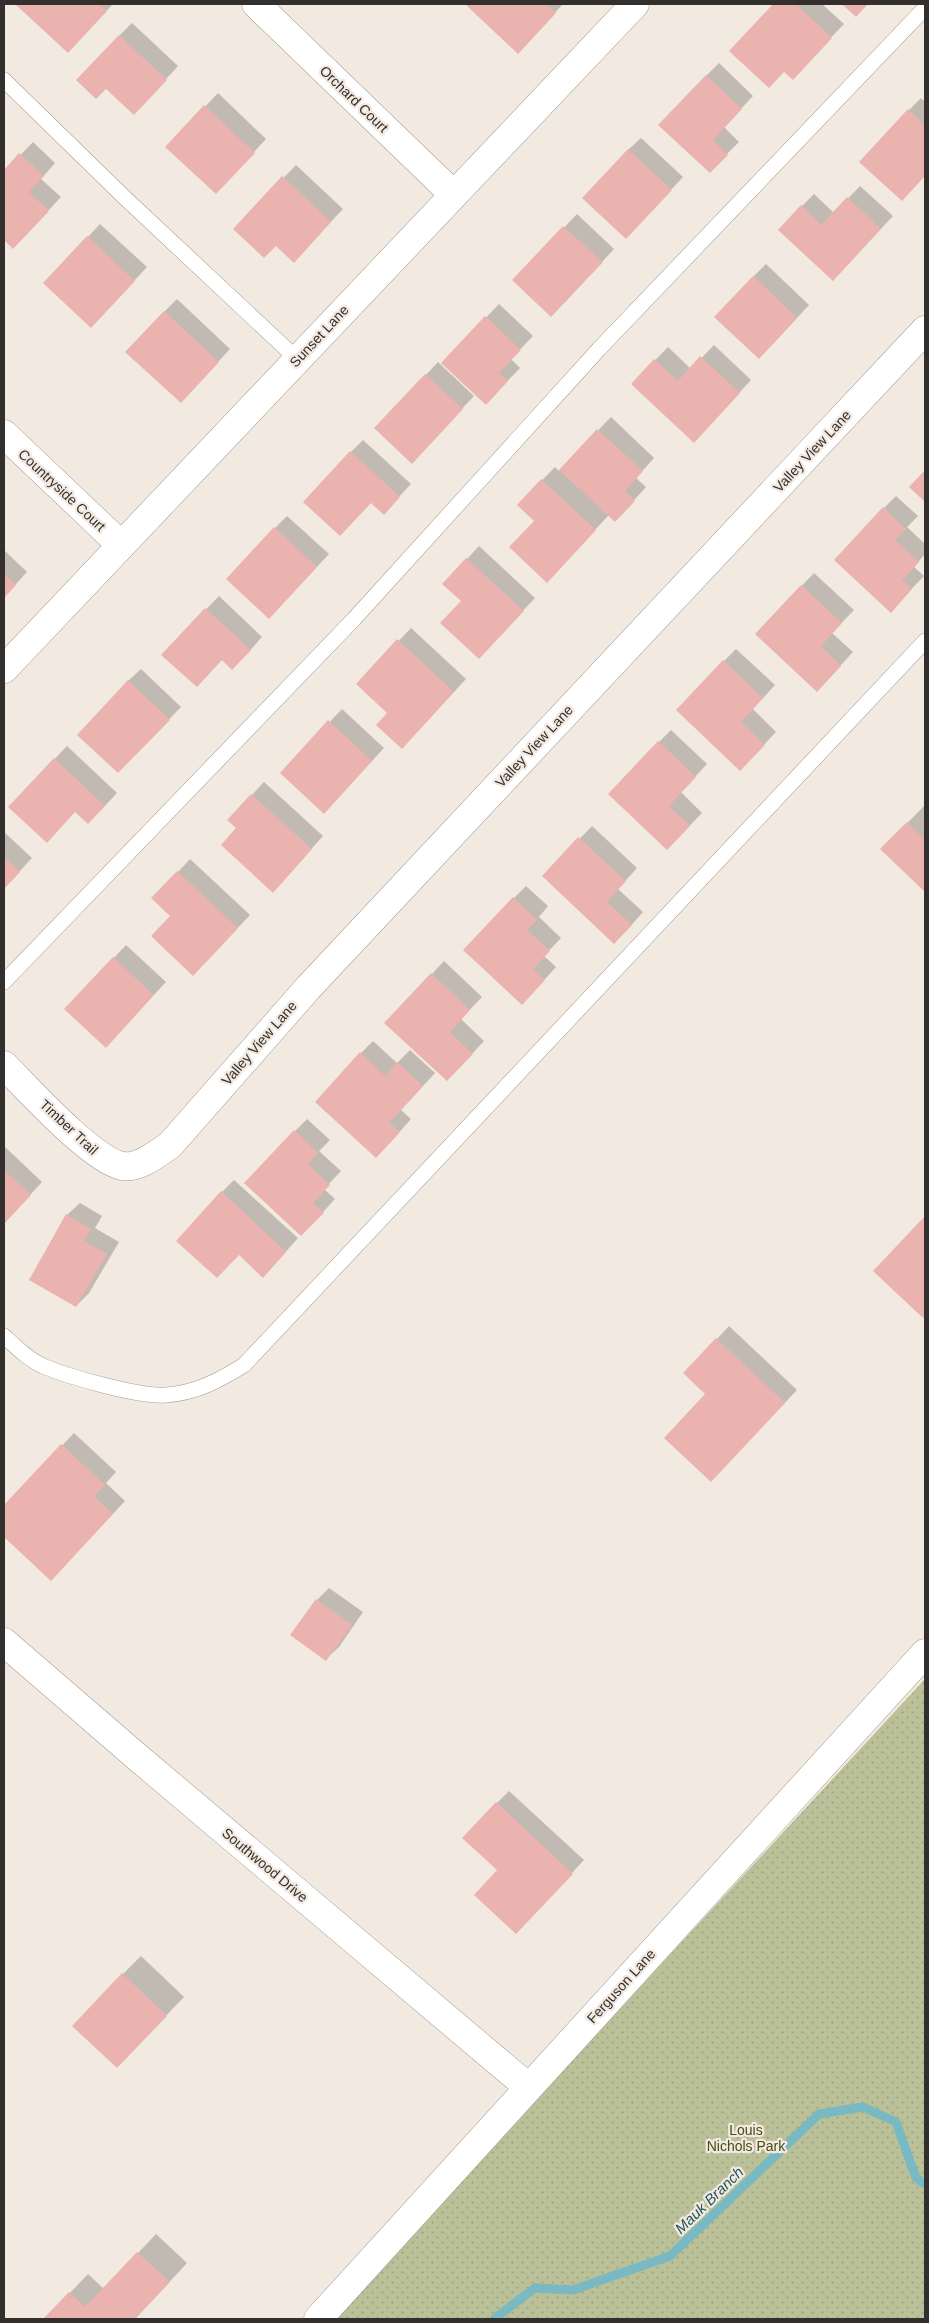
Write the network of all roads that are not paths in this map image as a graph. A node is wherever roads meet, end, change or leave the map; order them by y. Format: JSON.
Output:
{"nodes":[{"id":1,"x":256,"y":4,"type":"edge"},
{"id":2,"x":628,"y":6,"type":"edge"},
{"id":3,"x":925,"y":8,"type":"edge"},
{"id":4,"x":4,"y":80,"type":"edge"},
{"id":5,"x":453,"y":194,"type":"junction"},
{"id":6,"x":925,"y":330,"type":"edge"},
{"id":7,"x":297,"y":359,"type":"junction"},
{"id":8,"x":4,"y":434,"type":"edge"},
{"id":9,"x":121,"y":545,"type":"junction"},
{"id":10,"x":925,"y":641,"type":"edge"},
{"id":11,"x":4,"y":669,"type":"edge"},
{"id":12,"x":4,"y":982,"type":"edge"},
{"id":13,"x":4,"y":1065,"type":"edge"},
{"id":14,"x":144,"y":1162,"type":"joint"},
{"id":15,"x":4,"y":1336,"type":"edge"},
{"id":16,"x":4,"y":1642,"type":"edge"},
{"id":17,"x":925,"y":1653,"type":"edge"},
{"id":18,"x":528,"y":2087,"type":"junction"},
{"id":19,"x":318,"y":2319,"type":"edge"}],
"edges":[{"from":1,"to":5,"type":"street","name":"Orchard Court"},
{"from":2,"to":5,"type":"street","name":"Sunset Lane"},
{"from":3,"to":12,"type":"lane"},
{"from":4,"to":7,"type":"lane"},
{"from":5,"to":7,"type":"street","name":"Sunset Lane"},
{"from":6,"to":14,"type":"street","name":"Valley View Lane"},
{"from":7,"to":9,"type":"street","name":"Sunset Lane"},
{"from":8,"to":9,"type":"street","name":"Countryside Court"},
{"from":9,"to":11,"type":"street","name":"Sunset Lane"},
{"from":10,"to":15,"type":"lane"},
{"from":13,"to":14,"type":"street","name":"Timber Trail"},
{"from":16,"to":18,"type":"street","name":"Southwood Drive"},
{"from":17,"to":18,"type":"street","name":"Ferguson Lane"},
{"from":18,"to":19,"type":"street","name":"Ferguson Lane"}]}
